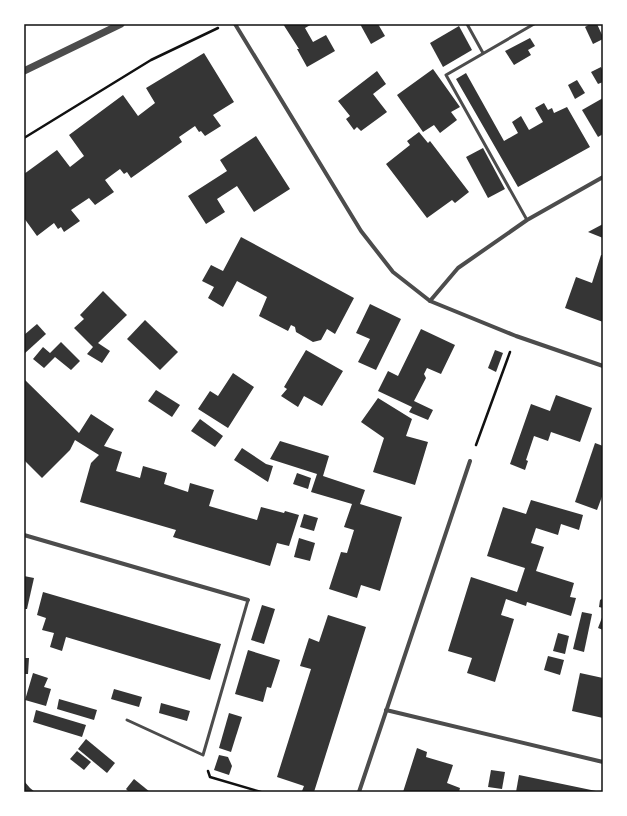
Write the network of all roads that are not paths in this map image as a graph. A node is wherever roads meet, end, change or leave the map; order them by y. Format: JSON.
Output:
{"nodes":[{"id":1,"x":121,"y":24,"type":"edge"},
{"id":2,"x":235,"y":24,"type":"edge"},
{"id":3,"x":467,"y":24,"type":"edge"},
{"id":4,"x":534,"y":24,"type":"edge"},
{"id":5,"x":483,"y":53,"type":"junction"},
{"id":6,"x":24,"y":71,"type":"edge"},
{"id":7,"x":603,"y":178,"type":"edge"},
{"id":8,"x":527,"y":220,"type":"junction"},
{"id":9,"x":430,"y":301,"type":"junction"},
{"id":10,"x":603,"y":366,"type":"edge"},
{"id":11,"x":470,"y":461,"type":"road end"},
{"id":12,"x":24,"y":535,"type":"edge"},
{"id":13,"x":248,"y":600,"type":"joint"},
{"id":14,"x":386,"y":710,"type":"junction"},
{"id":15,"x":126,"y":720,"type":"dead end"},
{"id":16,"x":603,"y":762,"type":"edge"},
{"id":17,"x":359,"y":792,"type":"edge"}],
"edges":[{"from":1,"to":6,"type":"street"},
{"from":2,"to":9,"type":"street"},
{"from":3,"to":5,"type":"lane"},
{"from":4,"to":5,"type":"lane"},
{"from":5,"to":8,"type":"lane"},
{"from":7,"to":8,"type":"street"},
{"from":8,"to":9,"type":"street"},
{"from":9,"to":10,"type":"street"},
{"from":11,"to":14,"type":"street"},
{"from":12,"to":13,"type":"street"},
{"from":13,"to":15,"type":"lane"},
{"from":14,"to":16,"type":"street"},
{"from":14,"to":17,"type":"street"}]}
